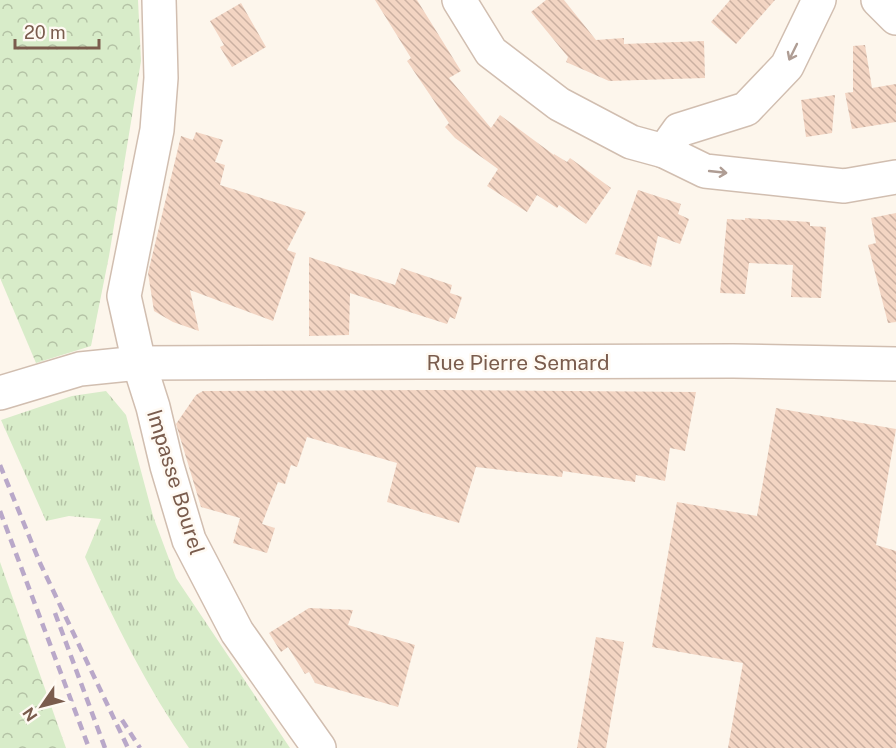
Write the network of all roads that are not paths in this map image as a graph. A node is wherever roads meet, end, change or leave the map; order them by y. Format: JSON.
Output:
{"nodes":[{"id":1,"x":159,"y":0,"type":"edge"},
{"id":2,"x":459,"y":0,"type":"edge"},
{"id":3,"x":819,"y":0,"type":"edge"},
{"id":4,"x":878,"y":0,"type":"edge"},
{"id":5,"x":896,"y":18,"type":"edge"},
{"id":6,"x":664,"y":151,"type":"junction"},
{"id":7,"x":896,"y":177,"type":"edge"},
{"id":8,"x":139,"y":363,"type":"junction"},
{"id":9,"x":896,"y":364,"type":"edge"},
{"id":10,"x":0,"y":393,"type":"edge"},
{"id":11,"x":319,"y":748,"type":"edge"}],
"edges":[{"from":1,"to":8,"type":"street","name":"Impasse Bourel"},
{"from":2,"to":6,"type":"street"},
{"from":3,"to":6,"type":"street","one_way":true},
{"from":4,"to":5,"type":"street"},
{"from":6,"to":7,"type":"street","one_way":true},
{"from":8,"to":9,"type":"street","name":"Rue Pierre Semard"},
{"from":8,"to":10,"type":"street","name":"Rue Pierre Semard"},
{"from":8,"to":11,"type":"street","name":"Impasse Bourel"}]}
